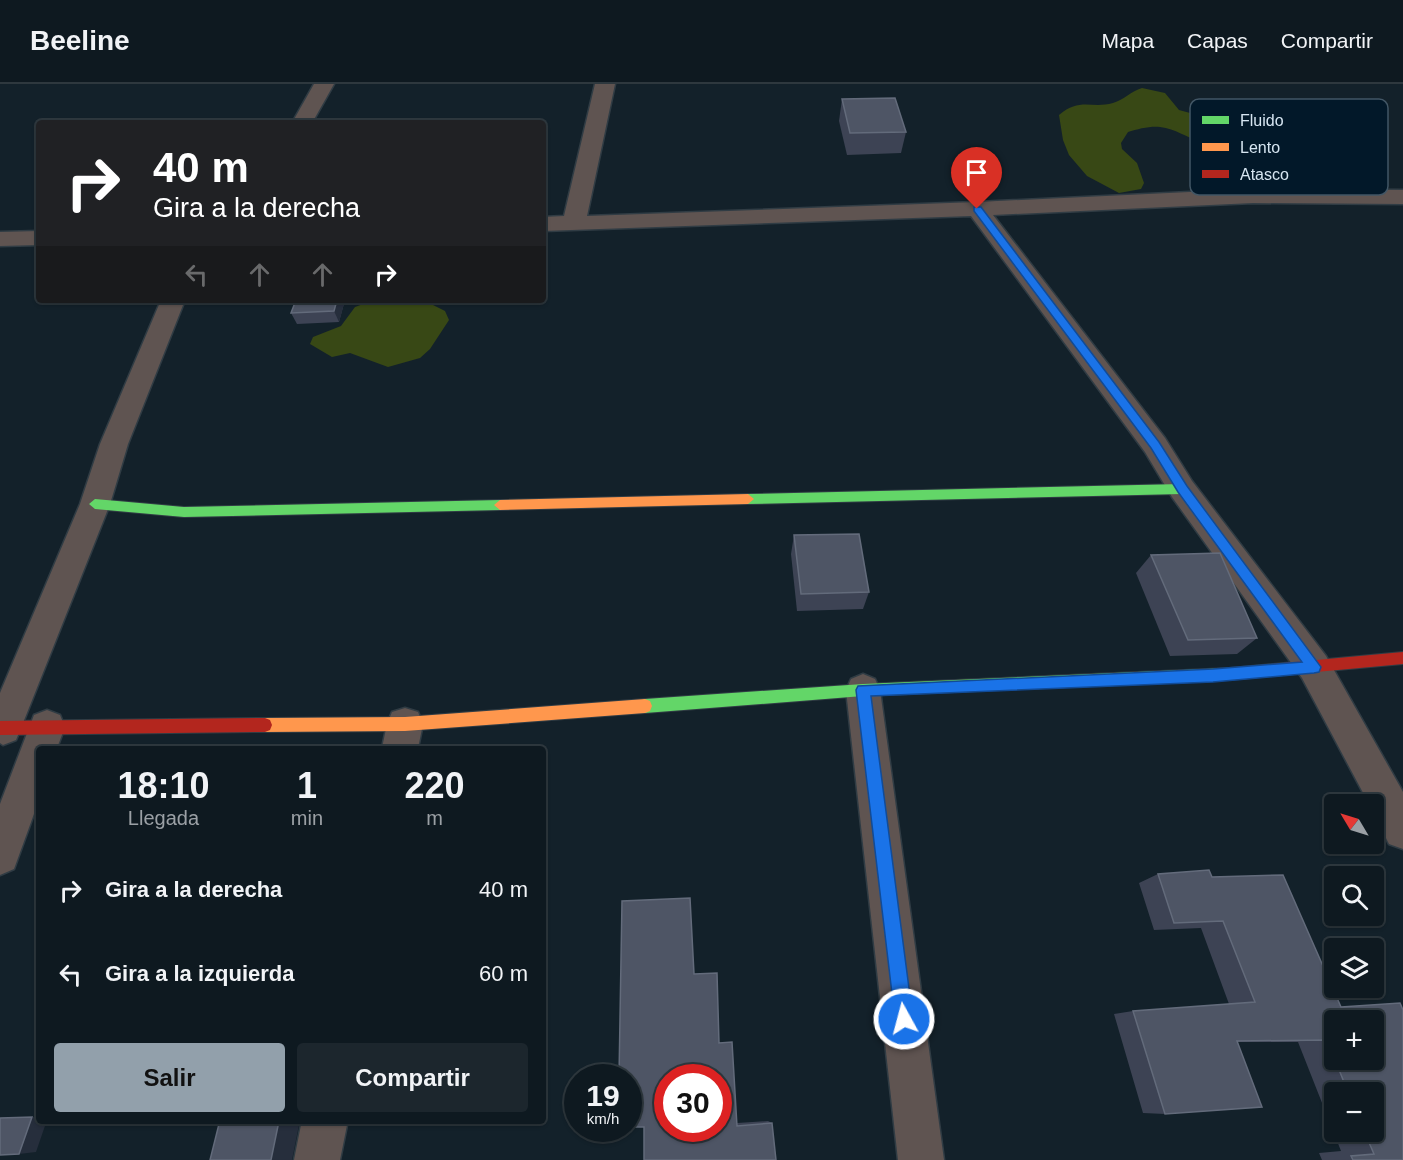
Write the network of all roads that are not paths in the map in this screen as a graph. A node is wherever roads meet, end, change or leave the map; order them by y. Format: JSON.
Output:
{"nodes":[{"id":1,"x":324,"y":84,"type":"edge"},
{"id":2,"x":605,"y":84,"type":"edge"},
{"id":3,"x":304,"y":120,"type":"edge"},
{"id":4,"x":1403,"y":197,"type":"edge"},
{"id":5,"x":977,"y":209,"type":"junction"},
{"id":6,"x":574,"y":223,"type":"junction"},
{"id":7,"x":546,"y":224,"type":"edge"},
{"id":8,"x":36,"y":238,"type":"edge"},
{"id":9,"x":0,"y":239,"type":"edge"},
{"id":10,"x":172,"y":303,"type":"edge"},
{"id":11,"x":1182,"y":489,"type":"junction"},
{"id":12,"x":95,"y":504,"type":"junction"},
{"id":13,"x":1403,"y":658,"type":"edge"},
{"id":14,"x":1314,"y":667,"type":"junction"},
{"id":15,"x":863,"y":690,"type":"junction"},
{"id":16,"x":47,"y":727,"type":"junction"},
{"id":17,"x":2,"y":728,"type":"edge"},
{"id":18,"x":402,"y":736,"type":"edge"},
{"id":19,"x":40,"y":746,"type":"edge"},
{"id":20,"x":36,"y":757,"type":"edge"},
{"id":21,"x":1403,"y":830,"type":"edge"},
{"id":22,"x":0,"y":855,"type":"edge"},
{"id":23,"x":324,"y":1124,"type":"edge"},
{"id":24,"x":317,"y":1160,"type":"edge"},
{"id":25,"x":921,"y":1160,"type":"edge"}],
"edges":[{"from":1,"to":3,"type":"street"},
{"from":2,"to":6,"type":"street"},
{"from":4,"to":5,"type":"street"},
{"from":5,"to":6,"type":"street"},
{"from":5,"to":11,"type":"street"},
{"from":6,"to":7,"type":"street"},
{"from":8,"to":9,"type":"street"},
{"from":10,"to":12,"type":"street"},
{"from":11,"to":12,"type":"street"},
{"from":11,"to":14,"type":"street"},
{"from":12,"to":17,"type":"street"},
{"from":13,"to":14,"type":"street"},
{"from":14,"to":15,"type":"street"},
{"from":14,"to":21,"type":"street"},
{"from":15,"to":18,"type":"street"},
{"from":15,"to":25,"type":"street"},
{"from":16,"to":17,"type":"street"},
{"from":16,"to":18,"type":"street"},
{"from":16,"to":19,"type":"street"},
{"from":20,"to":22,"type":"street"},
{"from":23,"to":24,"type":"street"}]}
